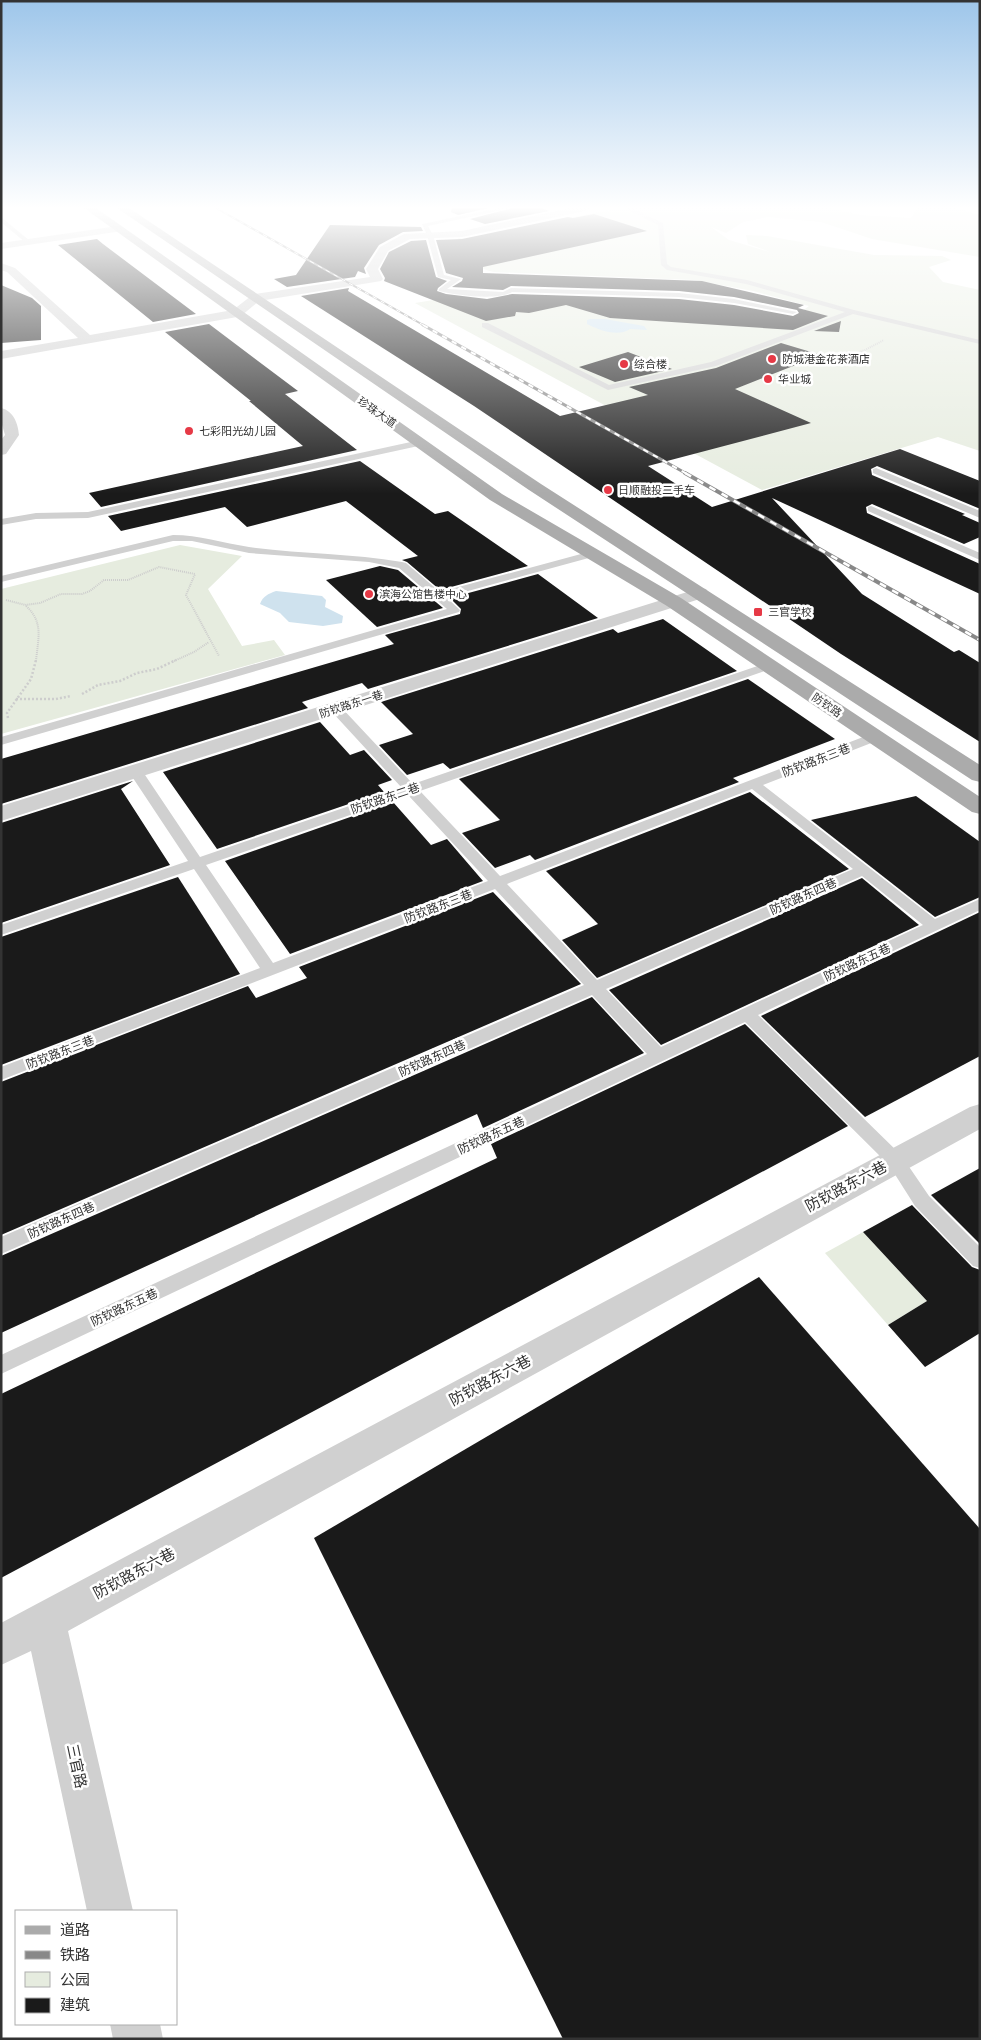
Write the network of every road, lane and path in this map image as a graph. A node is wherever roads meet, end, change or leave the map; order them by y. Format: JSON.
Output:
{"nodes":[{"id":1,"x":48,"y":303,"type":"edge"},
{"id":2,"x":223,"y":303,"type":"edge"},
{"id":3,"x":249,"y":303,"type":"edge"},
{"id":4,"x":263,"y":303,"type":"edge"},
{"id":5,"x":746,"y":303,"type":"edge"},
{"id":6,"x":821,"y":303,"type":"edge"},
{"id":7,"x":793,"y":312,"type":"dead end"},
{"id":8,"x":852,"y":312,"type":"junction"},
{"id":9,"x":237,"y":313,"type":"junction"},
{"id":10,"x":889,"y":322,"type":"junction"},
{"id":11,"x":485,"y":325,"type":"dead end"},
{"id":12,"x":88,"y":340,"type":"junction"},
{"id":13,"x":980,"y":342,"type":"edge"},
{"id":14,"x":1,"y":355,"type":"edge"},
{"id":15,"x":834,"y":360,"type":"dead end"},
{"id":16,"x":1,"y":412,"type":"edge"},
{"id":17,"x":420,"y":444,"type":"junction"},
{"id":18,"x":1,"y":451,"type":"edge"},
{"id":19,"x":876,"y":471,"type":"dead end"},
{"id":20,"x":872,"y":508,"type":"dead end"},
{"id":21,"x":980,"y":516,"type":"edge"},
{"id":22,"x":1,"y":522,"type":"edge"},
{"id":23,"x":592,"y":554,"type":"junction"},
{"id":24,"x":980,"y":557,"type":"edge"},
{"id":25,"x":1,"y":579,"type":"edge"},
{"id":26,"x":700,"y":594,"type":"junction"},
{"id":27,"x":438,"y":596,"type":"junction"},
{"id":28,"x":1,"y":597,"type":"edge"},
{"id":29,"x":674,"y":602,"type":"junction"},
{"id":30,"x":25,"y":605,"type":"junction"},
{"id":31,"x":209,"y":642,"type":"junction"},
{"id":32,"x":769,"y":666,"type":"junction"},
{"id":33,"x":232,"y":675,"type":"junction"},
{"id":34,"x":16,"y":699,"type":"junction"},
{"id":35,"x":336,"y":709,"type":"junction"},
{"id":36,"x":16,"y":737,"type":"junction"},
{"id":37,"x":876,"y":737,"type":"junction"},
{"id":38,"x":1,"y":741,"type":"edge"},
{"id":39,"x":136,"y":772,"type":"junction"},
{"id":40,"x":980,"y":775,"type":"edge"},
{"id":41,"x":754,"y":784,"type":"junction"},
{"id":42,"x":411,"y":789,"type":"junction"},
{"id":43,"x":980,"y":807,"type":"edge"},
{"id":44,"x":1,"y":814,"type":"edge"},
{"id":45,"x":197,"y":862,"type":"junction"},
{"id":46,"x":863,"y":870,"type":"junction"},
{"id":47,"x":498,"y":883,"type":"junction"},
{"id":48,"x":980,"y":904,"type":"edge"},
{"id":49,"x":934,"y":926,"type":"junction"},
{"id":50,"x":1,"y":930,"type":"edge"},
{"id":51,"x":270,"y":971,"type":"junction"},
{"id":52,"x":595,"y":987,"type":"junction"},
{"id":53,"x":747,"y":1014,"type":"junction"},
{"id":54,"x":659,"y":1056,"type":"junction"},
{"id":55,"x":1,"y":1074,"type":"edge"},
{"id":56,"x":980,"y":1115,"type":"edge"},
{"id":57,"x":895,"y":1160,"type":"junction"},
{"id":58,"x":1,"y":1246,"type":"edge"},
{"id":59,"x":980,"y":1260,"type":"edge"},
{"id":60,"x":1,"y":1365,"type":"edge"},
{"id":61,"x":45,"y":1621,"type":"junction"},
{"id":62,"x":1,"y":1645,"type":"edge"},
{"id":63,"x":110,"y":1910,"type":"edge"},
{"id":64,"x":134,"y":2025,"type":"edge"},
{"id":65,"x":138,"y":2039,"type":"edge"}],
"edges":[{"from":1,"to":12,"type":"street"},
{"from":2,"to":9,"type":"main road","name":"珍珠大道"},
{"from":3,"to":9,"type":"street"},
{"from":4,"to":26,"type":"main road"},
{"from":5,"to":7,"type":"lane"},
{"from":6,"to":8,"type":"lane"},
{"from":8,"to":10,"type":"lane"},
{"from":8,"to":11,"type":"lane"},
{"from":9,"to":12,"type":"street"},
{"from":9,"to":17,"type":"main road","name":"珍珠大道"},
{"from":10,"to":13,"type":"lane"},
{"from":10,"to":15,"type":"path"},
{"from":12,"to":14,"type":"street"},
{"from":16,"to":18,"type":"street"},
{"from":17,"to":22,"type":"lane"},
{"from":17,"to":23,"type":"main road","name":"珍珠大道"},
{"from":19,"to":21,"type":"lane"},
{"from":20,"to":24,"type":"lane"},
{"from":23,"to":27,"type":"lane"},
{"from":23,"to":29,"type":"main road","name":"珍珠大道"},
{"from":25,"to":27,"type":"lane"},
{"from":26,"to":29,"type":"street","name":"防钦路东一巷"},
{"from":26,"to":40,"type":"main road","name":"防钦路"},
{"from":27,"to":33,"type":"lane"},
{"from":28,"to":30,"type":"path"},
{"from":29,"to":32,"type":"main road","name":"防钦路"},
{"from":29,"to":35,"type":"street","name":"防钦路东一巷"},
{"from":30,"to":31,"type":"path"},
{"from":30,"to":34,"type":"path"},
{"from":31,"to":33,"type":"path"},
{"from":31,"to":34,"type":"path"},
{"from":32,"to":37,"type":"main road","name":"防钦路"},
{"from":32,"to":42,"type":"lane","name":"防钦路东二巷"},
{"from":33,"to":36,"type":"lane"},
{"from":34,"to":36,"type":"path"},
{"from":35,"to":39,"type":"street","name":"防钦路东一巷"},
{"from":35,"to":42,"type":"lane"},
{"from":36,"to":38,"type":"lane"},
{"from":37,"to":41,"type":"lane","name":"防钦路东三巷"},
{"from":37,"to":43,"type":"main road","name":"防钦路"},
{"from":39,"to":44,"type":"street","name":"防钦路东一巷"},
{"from":39,"to":45,"type":"lane"},
{"from":41,"to":46,"type":"lane"},
{"from":41,"to":47,"type":"lane","name":"防钦路东三巷"},
{"from":42,"to":45,"type":"lane","name":"防钦路东二巷"},
{"from":42,"to":47,"type":"lane"},
{"from":45,"to":50,"type":"lane","name":"防钦路东二巷"},
{"from":45,"to":51,"type":"lane"},
{"from":46,"to":49,"type":"lane"},
{"from":46,"to":52,"type":"lane","name":"防钦路东四巷"},
{"from":47,"to":51,"type":"lane","name":"防钦路东三巷"},
{"from":47,"to":52,"type":"lane"},
{"from":48,"to":49,"type":"lane","name":"防钦路东五巷"},
{"from":49,"to":53,"type":"lane","name":"防钦路东五巷"},
{"from":51,"to":55,"type":"lane","name":"防钦路东三巷"},
{"from":52,"to":54,"type":"lane"},
{"from":52,"to":58,"type":"lane","name":"防钦路东四巷"},
{"from":53,"to":54,"type":"lane","name":"防钦路东五巷"},
{"from":53,"to":57,"type":"lane"},
{"from":54,"to":60,"type":"lane","name":"防钦路东五巷"},
{"from":56,"to":57,"type":"street","name":"防钦路东六巷"},
{"from":57,"to":59,"type":"lane"},
{"from":57,"to":61,"type":"street","name":"防钦路东六巷"},
{"from":61,"to":62,"type":"street","name":"防钦路东六巷"},
{"from":61,"to":63,"type":"street","name":"三官路"},
{"from":64,"to":65,"type":"street"}]}
